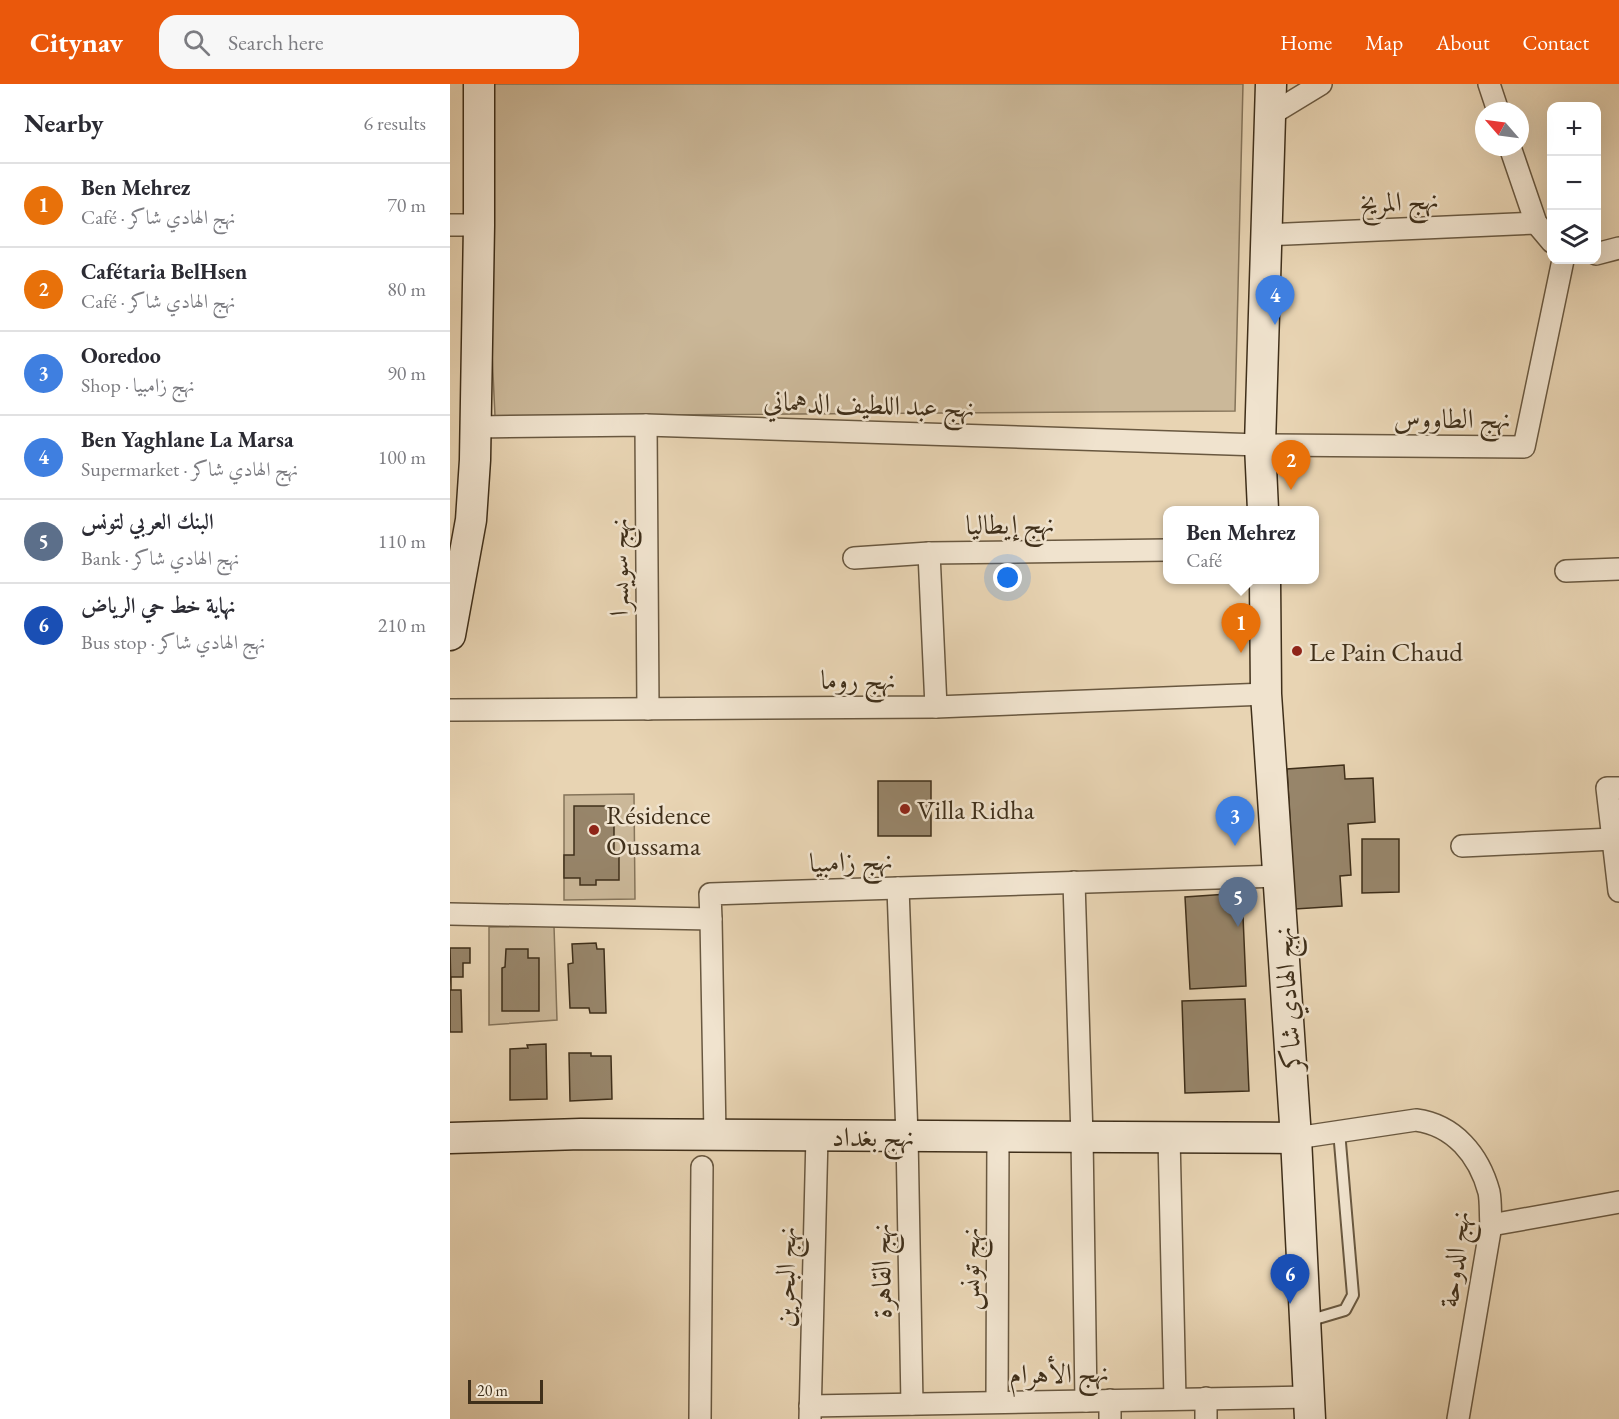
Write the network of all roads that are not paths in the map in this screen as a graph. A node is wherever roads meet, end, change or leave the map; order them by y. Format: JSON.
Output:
{"nodes":[{"id":1,"x":479,"y":84,"type":"edge"},
{"id":2,"x":1271,"y":84,"type":"edge"},
{"id":3,"x":1321,"y":84,"type":"edge"},
{"id":4,"x":1490,"y":84,"type":"edge"},
{"id":5,"x":1495,"y":102,"type":"edge"},
{"id":6,"x":1270,"y":115,"type":"junction"},
{"id":7,"x":1513,"y":156,"type":"edge"},
{"id":8,"x":1536,"y":223,"type":"junction"},
{"id":9,"x":464,"y":225,"type":"edge"},
{"id":10,"x":1265,"y":236,"type":"junction"},
{"id":11,"x":1547,"y":237,"type":"edge"},
{"id":12,"x":1619,"y":248,"type":"edge"},
{"id":13,"x":1601,"y":253,"type":"edge"},
{"id":14,"x":1562,"y":264,"type":"edge"},
{"id":15,"x":646,"y":425,"type":"junction"},
{"id":16,"x":476,"y":427,"type":"junction"},
{"id":17,"x":1260,"y":445,"type":"junction"},
{"id":18,"x":1263,"y":506,"type":"edge"},
{"id":19,"x":1163,"y":550,"type":"edge"},
{"id":20,"x":929,"y":553,"type":"junction"},
{"id":21,"x":854,"y":558,"type":"dead end"},
{"id":22,"x":1619,"y":569,"type":"edge"},
{"id":23,"x":1566,"y":571,"type":"dead end"},
{"id":24,"x":1265,"y":584,"type":"edge"},
{"id":25,"x":450,"y":635,"type":"edge"},
{"id":26,"x":1266,"y":694,"type":"junction"},
{"id":27,"x":936,"y":707,"type":"junction"},
{"id":28,"x":648,"y":709,"type":"junction"},
{"id":29,"x":450,"y":710,"type":"edge"},
{"id":30,"x":1619,"y":788,"type":"edge"},
{"id":31,"x":1613,"y":839,"type":"junction"},
{"id":32,"x":1462,"y":846,"type":"dead end"},
{"id":33,"x":1279,"y":876,"type":"junction"},
{"id":34,"x":1074,"y":882,"type":"junction"},
{"id":35,"x":898,"y":888,"type":"junction"},
{"id":36,"x":1619,"y":891,"type":"edge"},
{"id":37,"x":450,"y":914,"type":"edge"},
{"id":38,"x":711,"y":919,"type":"junction"},
{"id":39,"x":1339,"y":1131,"type":"junction"},
{"id":40,"x":715,"y":1135,"type":"junction"},
{"id":41,"x":817,"y":1136,"type":"junction"},
{"id":42,"x":908,"y":1136,"type":"junction"},
{"id":43,"x":998,"y":1136,"type":"junction"},
{"id":44,"x":1082,"y":1137,"type":"junction"},
{"id":45,"x":1169,"y":1137,"type":"junction"},
{"id":46,"x":450,"y":1138,"type":"edge"},
{"id":47,"x":1296,"y":1138,"type":"junction"},
{"id":48,"x":702,"y":1167,"type":"dead end"},
{"id":49,"x":1619,"y":1202,"type":"edge"},
{"id":50,"x":1491,"y":1225,"type":"junction"},
{"id":51,"x":1305,"y":1322,"type":"junction"},
{"id":52,"x":1175,"y":1399,"type":"junction"},
{"id":53,"x":1086,"y":1401,"type":"junction"},
{"id":54,"x":997,"y":1402,"type":"junction"},
{"id":55,"x":912,"y":1404,"type":"junction"},
{"id":56,"x":1310,"y":1408,"type":"edge"},
{"id":57,"x":1206,"y":1409,"type":"edge"},
{"id":58,"x":1110,"y":1410,"type":"edge"},
{"id":59,"x":810,"y":1413,"type":"edge"},
{"id":60,"x":700,"y":1419,"type":"edge"},
{"id":61,"x":1458,"y":1419,"type":"edge"}],
"edges":[{"from":1,"to":9,"type":"street"},
{"from":2,"to":6,"type":"street"},
{"from":3,"to":6,"type":"street"},
{"from":4,"to":5,"type":"street"},
{"from":6,"to":10,"type":"street"},
{"from":7,"to":8,"type":"street"},
{"from":8,"to":10,"type":"street","name":"نهج المريخ"},
{"from":8,"to":11,"type":"street"},
{"from":9,"to":16,"type":"street"},
{"from":10,"to":17,"type":"street"},
{"from":12,"to":13,"type":"street"},
{"from":14,"to":17,"type":"street","name":"نهج الطاووس"},
{"from":15,"to":16,"type":"street","name":"نهج عبد اللطيف الدهماني"},
{"from":15,"to":17,"type":"street","name":"نهج عبد اللطيف الدهماني"},
{"from":15,"to":28,"type":"street","name":"نهج سويسرا"},
{"from":16,"to":25,"type":"street"},
{"from":17,"to":18,"type":"street"},
{"from":19,"to":20,"type":"street","name":"نهج إيطاليا"},
{"from":20,"to":21,"type":"street","name":"نهج إيطاليا"},
{"from":20,"to":27,"type":"street"},
{"from":22,"to":23,"type":"street"},
{"from":24,"to":26,"type":"street","name":"نهج الهادي شاكر"},
{"from":26,"to":27,"type":"street","name":"نهج روما"},
{"from":26,"to":33,"type":"street","name":"نهج الهادي شاكر"},
{"from":27,"to":28,"type":"street","name":"نهج روما"},
{"from":28,"to":29,"type":"street","name":"نهج روما"},
{"from":30,"to":31,"type":"street"},
{"from":31,"to":32,"type":"street"},
{"from":31,"to":36,"type":"street"},
{"from":33,"to":34,"type":"street","name":"نهج زامبيا"},
{"from":33,"to":47,"type":"street","name":"نهج الهادي شاكر"},
{"from":34,"to":35,"type":"street","name":"نهج زامبيا"},
{"from":34,"to":44,"type":"street"},
{"from":35,"to":38,"type":"street","name":"نهج زامبيا"},
{"from":35,"to":42,"type":"street","name":"نهج القاهرة"},
{"from":37,"to":38,"type":"street"},
{"from":38,"to":40,"type":"street"},
{"from":39,"to":47,"type":"street","name":"نهج الدوحة"},
{"from":39,"to":50,"type":"street","name":"نهج الدوحة"},
{"from":39,"to":51,"type":"lane"},
{"from":40,"to":41,"type":"street","name":"نهج بغداد"},
{"from":40,"to":46,"type":"street","name":"نهج بغداد"},
{"from":41,"to":42,"type":"street","name":"نهج بغداد"},
{"from":41,"to":59,"type":"street","name":"نهج البحرين"},
{"from":42,"to":43,"type":"street","name":"نهج بغداد"},
{"from":42,"to":55,"type":"street","name":"نهج القاهرة"},
{"from":43,"to":44,"type":"street","name":"نهج بغداد"},
{"from":43,"to":54,"type":"street","name":"نهج تونس"},
{"from":44,"to":45,"type":"street","name":"نهج بغداد"},
{"from":44,"to":53,"type":"street"},
{"from":45,"to":47,"type":"street","name":"نهج بغداد"},
{"from":45,"to":52,"type":"street"},
{"from":47,"to":51,"type":"street","name":"نهج الهادي شاكر"},
{"from":48,"to":60,"type":"street"},
{"from":49,"to":50,"type":"street"},
{"from":50,"to":61,"type":"street","name":"نهج الدوحة"},
{"from":51,"to":56,"type":"street","name":"نهج الهادي شاكر"},
{"from":52,"to":57,"type":"street","name":"نهج الأهرام"},
{"from":52,"to":58,"type":"street","name":"نهج الأهرام"},
{"from":53,"to":54,"type":"street","name":"نهج الأهرام"},
{"from":53,"to":58,"type":"street","name":"نهج الأهرام"},
{"from":54,"to":55,"type":"street","name":"نهج الأهرام"},
{"from":55,"to":59,"type":"street","name":"نهج الأهرام"},
{"from":56,"to":57,"type":"street","name":"نهج الأهرام"}]}
